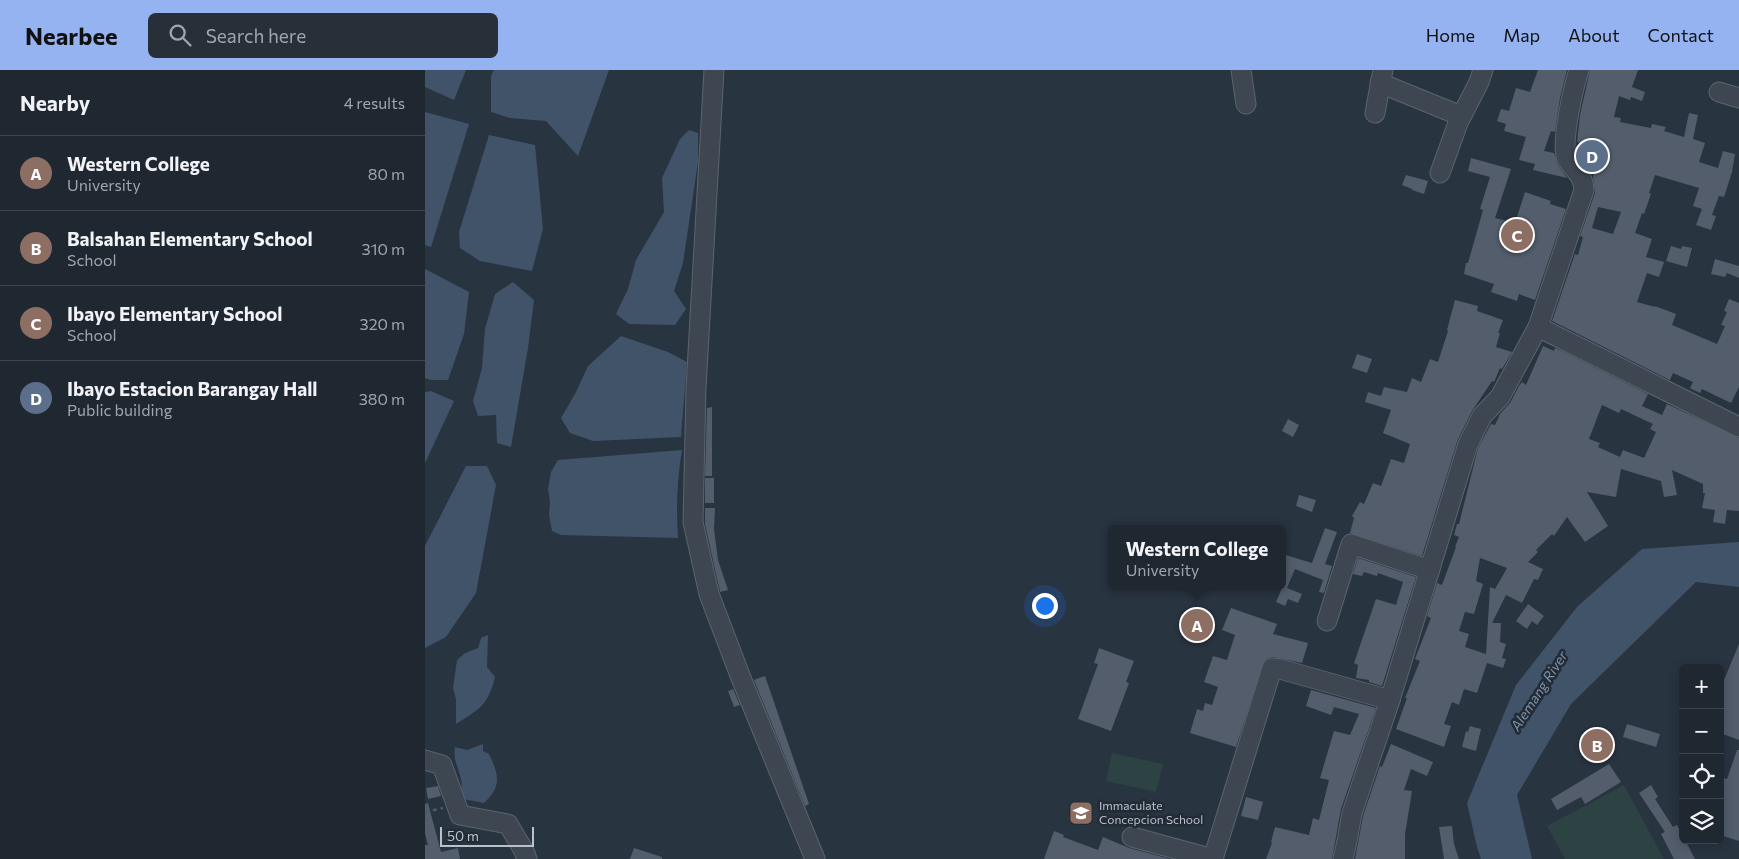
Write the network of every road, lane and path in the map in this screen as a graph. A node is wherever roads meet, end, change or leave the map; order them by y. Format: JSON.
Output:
{"nodes":[{"id":1,"x":714,"y":70,"type":"edge"},
{"id":2,"x":1241,"y":70,"type":"edge"},
{"id":3,"x":1483,"y":70,"type":"edge"},
{"id":4,"x":1579,"y":70,"type":"edge"},
{"id":5,"x":1381,"y":77,"type":"edge"},
{"id":6,"x":1719,"y":92,"type":"dead end"},
{"id":7,"x":1739,"y":98,"type":"edge"},
{"id":8,"x":1246,"y":104,"type":"dead end"},
{"id":9,"x":1375,"y":113,"type":"dead end"},
{"id":10,"x":1461,"y":116,"type":"junction"},
{"id":11,"x":1440,"y":172,"type":"dead end"},
{"id":12,"x":1537,"y":327,"type":"junction"},
{"id":13,"x":1739,"y":428,"type":"edge"},
{"id":14,"x":1430,"y":570,"type":"junction"},
{"id":15,"x":1327,"y":621,"type":"dead end"},
{"id":16,"x":1390,"y":700,"type":"junction"},
{"id":17,"x":425,"y":760,"type":"edge"},
{"id":18,"x":1132,"y":837,"type":"dead end"},
{"id":19,"x":527,"y":859,"type":"edge"},
{"id":20,"x":815,"y":859,"type":"edge"},
{"id":21,"x":1343,"y":859,"type":"edge"}],
"edges":[{"from":1,"to":20,"type":"street"},
{"from":2,"to":8,"type":"street"},
{"from":3,"to":10,"type":"street"},
{"from":4,"to":12,"type":"street"},
{"from":5,"to":9,"type":"street"},
{"from":5,"to":10,"type":"street"},
{"from":6,"to":7,"type":"street"},
{"from":10,"to":11,"type":"street"},
{"from":12,"to":13,"type":"street"},
{"from":12,"to":14,"type":"street"},
{"from":14,"to":15,"type":"street"},
{"from":14,"to":16,"type":"street"},
{"from":16,"to":18,"type":"street"},
{"from":16,"to":21,"type":"street"},
{"from":17,"to":19,"type":"street"}]}
